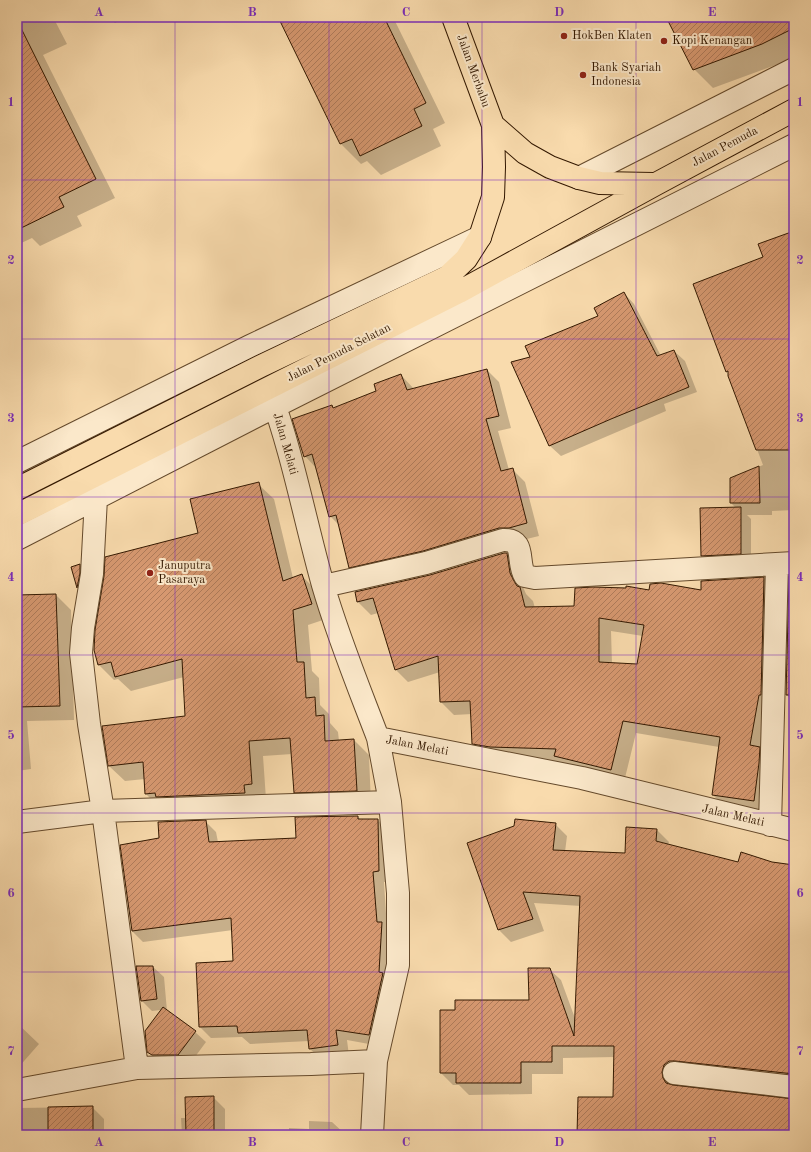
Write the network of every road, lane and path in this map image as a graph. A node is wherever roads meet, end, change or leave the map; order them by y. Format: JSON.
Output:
{"nodes":[{"id":1,"x":453,"y":17,"type":"edge"},
{"id":2,"x":794,"y":70,"type":"edge"},
{"id":3,"x":794,"y":110,"type":"edge"},
{"id":4,"x":493,"y":125,"type":"junction"},
{"id":5,"x":794,"y":145,"type":"edge"},
{"id":6,"x":579,"y":178,"type":"junction"},
{"id":7,"x":656,"y":184,"type":"junction"},
{"id":8,"x":480,"y":237,"type":"junction"},
{"id":9,"x":261,"y":366,"type":"junction"},
{"id":10,"x":272,"y":398,"type":"junction"},
{"id":11,"x":17,"y":462,"type":"edge"},
{"id":12,"x":17,"y":489,"type":"edge"},
{"id":13,"x":96,"y":498,"type":"junction"},
{"id":14,"x":17,"y":515,"type":"edge"},
{"id":15,"x":17,"y":539,"type":"edge"},
{"id":16,"x":785,"y":563,"type":"edge"},
{"id":17,"x":324,"y":586,"type":"junction"},
{"id":18,"x":378,"y":738,"type":"junction"},
{"id":19,"x":390,"y":802,"type":"junction"},
{"id":20,"x":103,"y":812,"type":"junction"},
{"id":21,"x":17,"y":822,"type":"edge"},
{"id":22,"x":770,"y":825,"type":"junction"},
{"id":23,"x":794,"y":830,"type":"edge"},
{"id":24,"x":376,"y":1061,"type":"junction"},
{"id":25,"x":137,"y":1068,"type":"junction"},
{"id":26,"x":674,"y":1073,"type":"dead end"},
{"id":27,"x":794,"y":1087,"type":"edge"},
{"id":28,"x":17,"y":1090,"type":"edge"},
{"id":29,"x":372,"y":1135,"type":"edge"}],
"edges":[{"from":1,"to":4,"type":"main road","name":"Jalan Merbabu"},
{"from":2,"to":6,"type":"street"},
{"from":3,"to":7,"type":"main road","name":"Jalan Pemuda"},
{"from":4,"to":6,"type":"main road"},
{"from":4,"to":8,"type":"main road","name":"Jalan Pemuda Selatan"},
{"from":5,"to":10,"type":"street"},
{"from":6,"to":7,"type":"main road"},
{"from":7,"to":10,"type":"main road","name":"Jalan Pemuda Selatan"},
{"from":8,"to":9,"type":"main road","name":"Jalan Pemuda Selatan"},
{"from":8,"to":11,"type":"street"},
{"from":9,"to":10,"type":"street","name":"Jalan Melati"},
{"from":9,"to":12,"type":"main road","name":"Jalan Pemuda Selatan"},
{"from":10,"to":13,"type":"street"},
{"from":10,"to":14,"type":"main road","name":"Jalan Pemuda Selatan"},
{"from":10,"to":17,"type":"street","name":"Jalan Melati"},
{"from":13,"to":15,"type":"street"},
{"from":13,"to":20,"type":"street"},
{"from":16,"to":17,"type":"street"},
{"from":16,"to":22,"type":"street"},
{"from":17,"to":18,"type":"street","name":"Jalan Melati"},
{"from":18,"to":19,"type":"street"},
{"from":18,"to":22,"type":"street","name":"Jalan Melati"},
{"from":19,"to":20,"type":"street"},
{"from":19,"to":24,"type":"street"},
{"from":20,"to":21,"type":"street"},
{"from":20,"to":25,"type":"street"},
{"from":22,"to":23,"type":"street","name":"Jalan Melati"},
{"from":24,"to":25,"type":"street"},
{"from":24,"to":29,"type":"street"},
{"from":25,"to":28,"type":"street"},
{"from":26,"to":27,"type":"street"}]}
